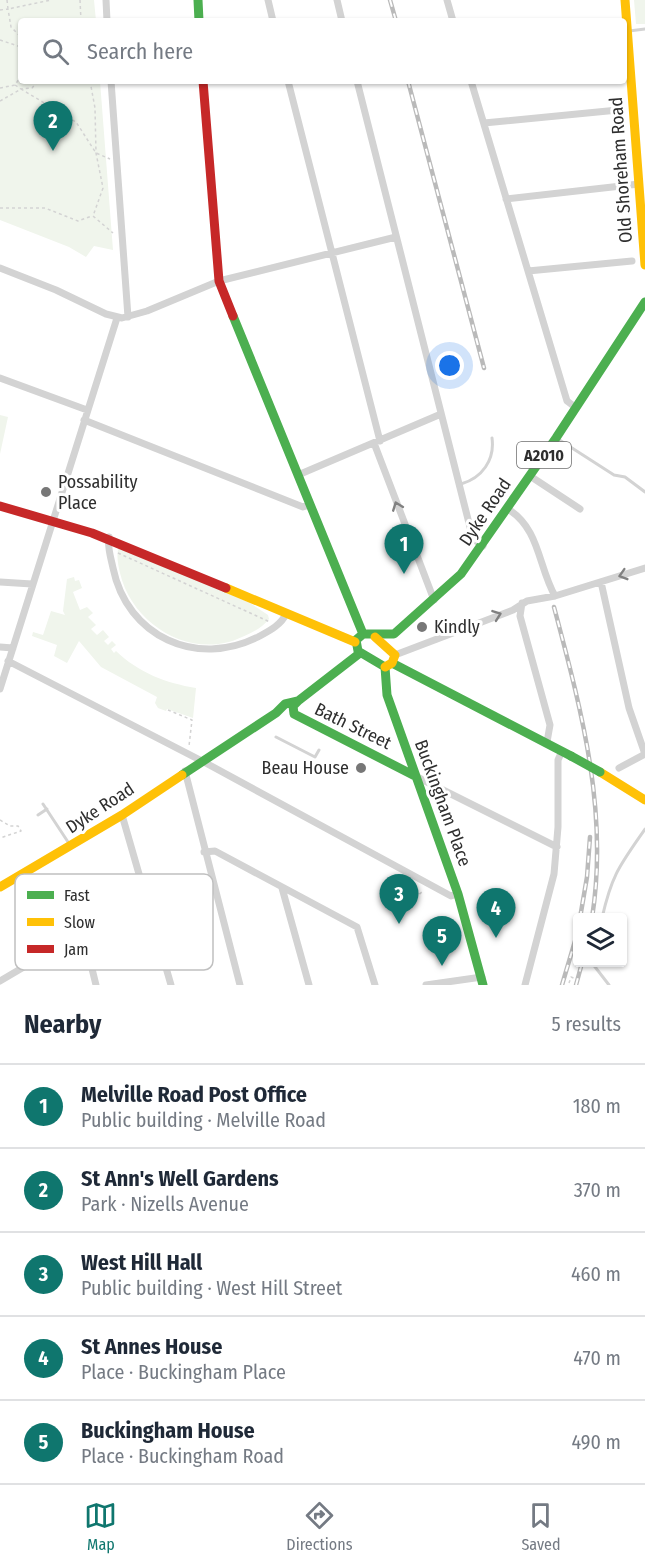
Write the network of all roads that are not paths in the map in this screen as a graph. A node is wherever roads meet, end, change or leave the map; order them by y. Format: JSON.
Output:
{"nodes":[{"id":1,"x":106,"y":0,"type":"edge"},
{"id":2,"x":198,"y":0,"type":"edge"},
{"id":3,"x":268,"y":0,"type":"edge"},
{"id":4,"x":337,"y":0,"type":"edge"},
{"id":5,"x":447,"y":0,"type":"edge"},
{"id":6,"x":625,"y":0,"type":"edge"},
{"id":7,"x":107,"y":18,"type":"edge"},
{"id":8,"x":199,"y":18,"type":"edge"},
{"id":9,"x":272,"y":18,"type":"edge"},
{"id":10,"x":341,"y":18,"type":"edge"},
{"id":11,"x":452,"y":18,"type":"edge"},
{"id":12,"x":626,"y":18,"type":"edge"},
{"id":13,"x":645,"y":29,"type":"edge"},
{"id":14,"x":627,"y":31,"type":"edge"},
{"id":15,"x":627,"y":40,"type":"edge"},
{"id":16,"x":111,"y":84,"type":"edge"},
{"id":17,"x":203,"y":84,"type":"edge"},
{"id":18,"x":289,"y":84,"type":"edge"},
{"id":19,"x":358,"y":84,"type":"edge"},
{"id":20,"x":472,"y":84,"type":"edge"},
{"id":21,"x":618,"y":110,"type":"dead end"},
{"id":22,"x":483,"y":123,"type":"junction"},
{"id":23,"x":639,"y":184,"type":"junction"},
{"id":24,"x":506,"y":199,"type":"junction"},
{"id":25,"x":396,"y":237,"type":"junction"},
{"id":26,"x":332,"y":253,"type":"junction"},
{"id":27,"x":632,"y":261,"type":"dead end"},
{"id":28,"x":645,"y":265,"type":"edge"},
{"id":29,"x":0,"y":268,"type":"edge"},
{"id":30,"x":528,"y":271,"type":"junction"},
{"id":31,"x":219,"y":281,"type":"junction"},
{"id":32,"x":645,"y":302,"type":"edge"},
{"id":33,"x":128,"y":317,"type":"junction"},
{"id":34,"x":117,"y":318,"type":"junction"},
{"id":35,"x":0,"y":378,"type":"edge"},
{"id":36,"x":575,"y":407,"type":"junction"},
{"id":37,"x":87,"y":410,"type":"junction"},
{"id":38,"x":441,"y":414,"type":"junction"},
{"id":39,"x":84,"y":420,"type":"junction"},
{"id":40,"x":492,"y":438,"type":"dead end"},
{"id":41,"x":556,"y":438,"type":"junction"},
{"id":42,"x":377,"y":442,"type":"junction"},
{"id":43,"x":298,"y":475,"type":"junction"},
{"id":44,"x":530,"y":476,"type":"junction"},
{"id":45,"x":459,"y":484,"type":"junction"},
{"id":46,"x":645,"y":492,"type":"edge"},
{"id":47,"x":310,"y":504,"type":"junction"},
{"id":48,"x":0,"y":506,"type":"edge"},
{"id":49,"x":508,"y":509,"type":"junction"},
{"id":50,"x":580,"y":509,"type":"dead end"},
{"id":51,"x":53,"y":518,"type":"junction"},
{"id":52,"x":109,"y":537,"type":"junction"},
{"id":53,"x":483,"y":546,"type":"junction"},
{"id":54,"x":645,"y":568,"type":"edge"},
{"id":55,"x":0,"y":582,"type":"edge"},
{"id":56,"x":601,"y":582,"type":"junction"},
{"id":57,"x":32,"y":584,"type":"junction"},
{"id":58,"x":555,"y":596,"type":"junction"},
{"id":59,"x":434,"y":600,"type":"junction"},
{"id":60,"x":522,"y":603,"type":"junction"},
{"id":61,"x":286,"y":614,"type":"junction"},
{"id":62,"x":394,"y":634,"type":"junction"},
{"id":63,"x":368,"y":635,"type":"junction"},
{"id":64,"x":355,"y":642,"type":"junction"},
{"id":65,"x":0,"y":647,"type":"edge"},
{"id":66,"x":13,"y":648,"type":"junction"},
{"id":67,"x":360,"y":653,"type":"junction"},
{"id":68,"x":391,"y":658,"type":"junction"},
{"id":69,"x":8,"y":661,"type":"junction"},
{"id":70,"x":0,"y":689,"type":"edge"},
{"id":71,"x":298,"y":701,"type":"junction"},
{"id":72,"x":276,"y":713,"type":"junction"},
{"id":73,"x":294,"y":714,"type":"junction"},
{"id":74,"x":276,"y":738,"type":"dead end"},
{"id":75,"x":547,"y":742,"type":"junction"},
{"id":76,"x":319,"y":750,"type":"dead end"},
{"id":77,"x":566,"y":753,"type":"junction"},
{"id":78,"x":645,"y":754,"type":"edge"},
{"id":79,"x":408,"y":756,"type":"junction"},
{"id":80,"x":202,"y":761,"type":"junction"},
{"id":81,"x":396,"y":766,"type":"junction"},
{"id":82,"x":619,"y":768,"type":"dead end"},
{"id":83,"x":184,"y":771,"type":"junction"},
{"id":84,"x":415,"y":776,"type":"junction"},
{"id":85,"x":645,"y":800,"type":"edge"},
{"id":86,"x":43,"y":804,"type":"dead end"},
{"id":87,"x":47,"y":809,"type":"junction"},
{"id":88,"x":38,"y":815,"type":"dead end"},
{"id":89,"x":122,"y":815,"type":"junction"},
{"id":90,"x":645,"y":830,"type":"edge"},
{"id":91,"x":71,"y":846,"type":"junction"},
{"id":92,"x":557,"y":847,"type":"junction"},
{"id":93,"x":204,"y":852,"type":"junction"},
{"id":94,"x":23,"y":874,"type":"edge"},
{"id":95,"x":140,"y":874,"type":"edge"},
{"id":96,"x":210,"y":874,"type":"edge"},
{"id":97,"x":15,"y":878,"type":"edge"},
{"id":98,"x":213,"y":885,"type":"edge"},
{"id":99,"x":0,"y":887,"type":"edge"},
{"id":100,"x":282,"y":888,"type":"junction"},
{"id":101,"x":458,"y":894,"type":"junction"},
{"id":102,"x":603,"y":913,"type":"edge"},
{"id":103,"x":595,"y":967,"type":"edge"},
{"id":104,"x":19,"y":970,"type":"edge"},
{"id":105,"x":92,"y":970,"type":"edge"},
{"id":106,"x":167,"y":970,"type":"edge"},
{"id":107,"x":0,"y":981,"type":"edge"},
{"id":108,"x":482,"y":981,"type":"edge"},
{"id":109,"x":96,"y":985,"type":"edge"},
{"id":110,"x":171,"y":985,"type":"edge"},
{"id":111,"x":240,"y":985,"type":"edge"},
{"id":112,"x":309,"y":985,"type":"edge"},
{"id":113,"x":375,"y":985,"type":"edge"},
{"id":114,"x":426,"y":985,"type":"edge"},
{"id":115,"x":525,"y":985,"type":"edge"},
{"id":116,"x":609,"y":985,"type":"edge"}],
"edges":[{"from":1,"to":7,"type":"street"},
{"from":2,"to":8,"type":"main road"},
{"from":3,"to":9,"type":"street"},
{"from":4,"to":10,"type":"street"},
{"from":5,"to":11,"type":"street"},
{"from":6,"to":12,"type":"main road","name":"Old Shoreham Road"},
{"from":13,"to":14,"type":"lane"},
{"from":15,"to":23,"type":"main road","name":"Old Shoreham Road"},
{"from":16,"to":33,"type":"street"},
{"from":17,"to":31,"type":"main road"},
{"from":18,"to":26,"type":"street"},
{"from":19,"to":25,"type":"street"},
{"from":20,"to":22,"type":"street"},
{"from":21,"to":22,"type":"street"},
{"from":22,"to":24,"type":"street"},
{"from":23,"to":24,"type":"street"},
{"from":23,"to":28,"type":"main road","name":"Old Shoreham Road"},
{"from":24,"to":30,"type":"street"},
{"from":25,"to":26,"type":"street"},
{"from":25,"to":38,"type":"street"},
{"from":26,"to":31,"type":"street"},
{"from":26,"to":42,"type":"street"},
{"from":27,"to":30,"type":"street"},
{"from":29,"to":34,"type":"street"},
{"from":30,"to":36,"type":"street"},
{"from":31,"to":33,"type":"street"},
{"from":31,"to":43,"type":"main road"},
{"from":32,"to":36,"type":"main road","name":"Dyke Road","number":"A2010"},
{"from":33,"to":34,"type":"street"},
{"from":34,"to":37,"type":"street"},
{"from":35,"to":37,"type":"street"},
{"from":36,"to":41,"type":"main road","name":"Dyke Road","number":"A2010"},
{"from":37,"to":39,"type":"street"},
{"from":38,"to":42,"type":"street"},
{"from":38,"to":45,"type":"street"},
{"from":39,"to":47,"type":"street"},
{"from":39,"to":51,"type":"street"},
{"from":40,"to":45,"type":"lane"},
{"from":41,"to":44,"type":"main road","name":"Dyke Road","number":"A2010"},
{"from":41,"to":46,"type":"lane"},
{"from":42,"to":43,"type":"street"},
{"from":59,"to":42,"type":"street","one_way":true},
{"from":43,"to":47,"type":"main road"},
{"from":44,"to":49,"type":"main road","name":"Dyke Road","number":"A2010"},
{"from":44,"to":50,"type":"street"},
{"from":45,"to":53,"type":"street"},
{"from":47,"to":63,"type":"main road"},
{"from":48,"to":51,"type":"main road"},
{"from":49,"to":53,"type":"main road","name":"Dyke Road","number":"A2010"},
{"from":49,"to":58,"type":"street"},
{"from":51,"to":52,"type":"main road"},
{"from":51,"to":57,"type":"street"},
{"from":52,"to":61,"type":"main road"},
{"from":52,"to":61,"type":"street"},
{"from":53,"to":59,"type":"main road","name":"Dyke Road","number":"A2010"},
{"from":54,"to":56,"type":"street","one_way":true},
{"from":55,"to":57,"type":"street"},
{"from":56,"to":58,"type":"street"},
{"from":56,"to":78,"type":"street"},
{"from":57,"to":66,"type":"street"},
{"from":58,"to":60,"type":"street"},
{"from":59,"to":62,"type":"main road","name":"Dyke Road","number":"A2010"},
{"from":68,"to":60,"type":"street","one_way":true},
{"from":60,"to":75,"type":"street"},
{"from":61,"to":64,"type":"main road"},
{"from":62,"to":63,"type":"main road"},
{"from":62,"to":68,"type":"main road"},
{"from":63,"to":64,"type":"main road"},
{"from":63,"to":68,"type":"main road"},
{"from":64,"to":67,"type":"main road"},
{"from":65,"to":66,"type":"street"},
{"from":66,"to":69,"type":"street"},
{"from":67,"to":68,"type":"main road"},
{"from":67,"to":71,"type":"main road","name":"Dyke Road"},
{"from":68,"to":75,"type":"main road"},
{"from":68,"to":79,"type":"main road","name":"Buckingham Place"},
{"from":69,"to":70,"type":"street"},
{"from":69,"to":80,"type":"street"},
{"from":71,"to":72,"type":"main road","name":"Dyke Road"},
{"from":71,"to":73,"type":"main road"},
{"from":72,"to":73,"type":"main road"},
{"from":72,"to":80,"type":"main road","name":"Dyke Road"},
{"from":73,"to":81,"type":"main road","name":"Bath Street"},
{"from":74,"to":76,"type":"lane"},
{"from":75,"to":77,"type":"main road"},
{"from":77,"to":85,"type":"main road","bridge":true},
{"from":77,"to":92,"type":"street"},
{"from":78,"to":82,"type":"street"},
{"from":79,"to":81,"type":"main road"},
{"from":79,"to":84,"type":"main road","name":"Buckingham Place"},
{"from":80,"to":83,"type":"main road","name":"Dyke Road"},
{"from":80,"to":101,"type":"street"},
{"from":81,"to":84,"type":"main road","name":"Bath Street"},
{"from":83,"to":89,"type":"main road","name":"Dyke Road"},
{"from":83,"to":93,"type":"street"},
{"from":84,"to":92,"type":"street","name":"Bath Street"},
{"from":84,"to":101,"type":"main road","name":"Buckingham Place"},
{"from":86,"to":87,"type":"lane"},
{"from":87,"to":88,"type":"lane"},
{"from":87,"to":91,"type":"lane"},
{"from":89,"to":91,"type":"main road","name":"Dyke Road"},
{"from":89,"to":95,"type":"street"},
{"from":90,"to":102,"type":"lane"},
{"from":91,"to":94,"type":"main road","name":"Dyke Road"},
{"from":92,"to":115,"type":"street"},
{"from":93,"to":96,"type":"street"},
{"from":93,"to":100,"type":"street"},
{"from":97,"to":99,"type":"main road","name":"Dyke Road"},
{"from":98,"to":111,"type":"street"},
{"from":100,"to":112,"type":"street"},
{"from":100,"to":113,"type":"street"},
{"from":101,"to":108,"type":"main road","name":"Buckingham Place"},
{"from":103,"to":116,"type":"lane"},
{"from":104,"to":107,"type":"street"},
{"from":105,"to":109,"type":"street"},
{"from":106,"to":110,"type":"street"},
{"from":108,"to":114,"type":"street"}]}
